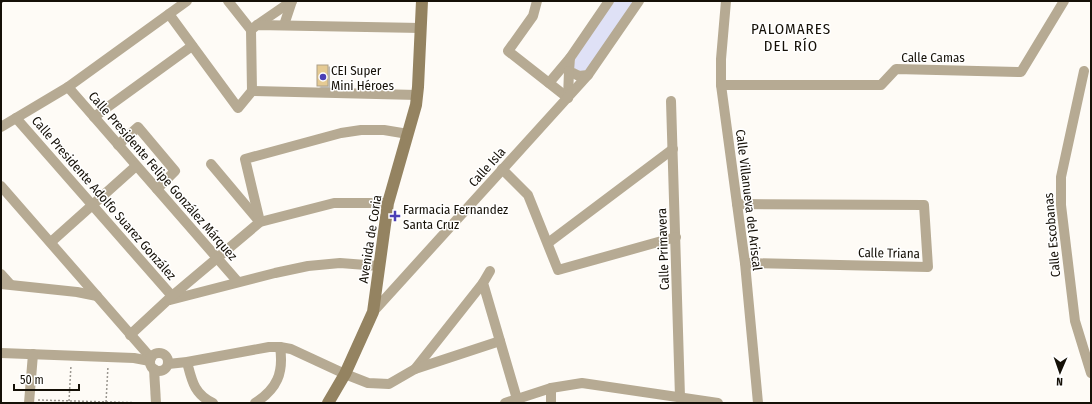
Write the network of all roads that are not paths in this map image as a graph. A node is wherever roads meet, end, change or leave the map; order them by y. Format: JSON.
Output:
{"nodes":[{"id":1,"x":187,"y":1,"type":"edge"},
{"id":2,"x":228,"y":1,"type":"edge"},
{"id":3,"x":292,"y":1,"type":"edge"},
{"id":4,"x":422,"y":1,"type":"edge"},
{"id":5,"x":537,"y":1,"type":"edge"},
{"id":6,"x":609,"y":1,"type":"edge"},
{"id":7,"x":638,"y":1,"type":"edge"},
{"id":8,"x":726,"y":1,"type":"edge"},
{"id":9,"x":1064,"y":1,"type":"edge"},
{"id":10,"x":169,"y":14,"type":"junction"},
{"id":11,"x":284,"y":25,"type":"junction"},
{"id":12,"x":254,"y":28,"type":"junction"},
{"id":13,"x":421,"y":28,"type":"junction"},
{"id":14,"x":192,"y":46,"type":"junction"},
{"id":15,"x":570,"y":58,"type":"junction"},
{"id":16,"x":569,"y":71,"type":"junction"},
{"id":17,"x":1084,"y":72,"type":"dead end"},
{"id":18,"x":588,"y":75,"type":"junction"},
{"id":19,"x":549,"y":84,"type":"junction"},
{"id":20,"x":721,"y":85,"type":"junction"},
{"id":21,"x":68,"y":87,"type":"junction"},
{"id":22,"x":252,"y":91,"type":"junction"},
{"id":23,"x":417,"y":95,"type":"junction"},
{"id":24,"x":568,"y":98,"type":"junction"},
{"id":25,"x":671,"y":101,"type":"dead end"},
{"id":26,"x":94,"y":117,"type":"junction"},
{"id":27,"x":16,"y":118,"type":"junction"},
{"id":28,"x":1,"y":127,"type":"edge"},
{"id":29,"x":408,"y":134,"type":"junction"},
{"id":30,"x":118,"y":144,"type":"junction"},
{"id":31,"x":673,"y":149,"type":"junction"},
{"id":32,"x":211,"y":164,"type":"dead end"},
{"id":33,"x":136,"y":166,"type":"junction"},
{"id":34,"x":502,"y":169,"type":"junction"},
{"id":35,"x":1,"y":186,"type":"edge"},
{"id":36,"x":157,"y":189,"type":"junction"},
{"id":37,"x":388,"y":203,"type":"junction"},
{"id":38,"x":737,"y":204,"type":"junction"},
{"id":39,"x":92,"y":206,"type":"junction"},
{"id":40,"x":260,"y":222,"type":"junction"},
{"id":41,"x":676,"y":236,"type":"junction"},
{"id":42,"x":51,"y":242,"type":"junction"},
{"id":43,"x":548,"y":243,"type":"junction"},
{"id":44,"x":218,"y":258,"type":"junction"},
{"id":45,"x":745,"y":263,"type":"junction"},
{"id":46,"x":379,"y":266,"type":"junction"},
{"id":47,"x":490,"y":271,"type":"dead end"},
{"id":48,"x":1,"y":274,"type":"edge"},
{"id":49,"x":238,"y":282,"type":"junction"},
{"id":50,"x":483,"y":283,"type":"junction"},
{"id":51,"x":5,"y":284,"type":"edge"},
{"id":52,"x":97,"y":296,"type":"junction"},
{"id":53,"x":170,"y":298,"type":"junction"},
{"id":54,"x":373,"y":312,"type":"junction"},
{"id":55,"x":130,"y":335,"type":"junction"},
{"id":56,"x":500,"y":341,"type":"junction"},
{"id":57,"x":280,"y":347,"type":"junction"},
{"id":58,"x":1,"y":353,"type":"edge"},
{"id":59,"x":33,"y":354,"type":"junction"},
{"id":60,"x":186,"y":362,"type":"junction"},
{"id":61,"x":151,"y":363,"type":"junction"},
{"id":62,"x":168,"y":364,"type":"junction"},
{"id":63,"x":415,"y":369,"type":"junction"},
{"id":64,"x":1091,"y":373,"type":"edge"},
{"id":65,"x":345,"y":374,"type":"junction"},
{"id":66,"x":551,"y":388,"type":"junction"},
{"id":67,"x":680,"y":397,"type":"junction"},
{"id":68,"x":518,"y":399,"type":"junction"},
{"id":69,"x":30,"y":401,"type":"edge"},
{"id":70,"x":156,"y":403,"type":"edge"},
{"id":71,"x":214,"y":403,"type":"edge"},
{"id":72,"x":255,"y":403,"type":"edge"},
{"id":73,"x":328,"y":403,"type":"edge"},
{"id":74,"x":505,"y":403,"type":"edge"},
{"id":75,"x":551,"y":403,"type":"edge"},
{"id":76,"x":718,"y":403,"type":"edge"},
{"id":77,"x":758,"y":403,"type":"edge"}],
"edges":[{"from":1,"to":10,"type":"street"},
{"from":2,"to":12,"type":"street"},
{"from":3,"to":11,"type":"street"},
{"from":3,"to":12,"type":"street"},
{"from":4,"to":13,"type":"main road","name":"Avenida de Coria"},
{"from":5,"to":19,"type":"street"},
{"from":6,"to":15,"type":"street"},
{"from":7,"to":18,"type":"street","name":"Calle Isla"},
{"from":8,"to":20,"type":"street","name":"Calle Villanueva del Ariscal"},
{"from":9,"to":20,"type":"street","name":"Calle Camas"},
{"from":10,"to":14,"type":"street"},
{"from":10,"to":21,"type":"street"},
{"from":11,"to":12,"type":"street"},
{"from":11,"to":13,"type":"street"},
{"from":12,"to":22,"type":"street"},
{"from":13,"to":23,"type":"main road","name":"Avenida de Coria"},
{"from":14,"to":22,"type":"street"},
{"from":14,"to":26,"type":"street"},
{"from":15,"to":16,"type":"street"},
{"from":15,"to":19,"type":"street"},
{"from":16,"to":18,"type":"street"},
{"from":16,"to":24,"type":"street"},
{"from":17,"to":64,"type":"street","name":"Calle Escobanas"},
{"from":18,"to":24,"type":"street","name":"Calle Isla"},
{"from":19,"to":24,"type":"street"},
{"from":20,"to":38,"type":"street","name":"Calle Villanueva del Ariscal"},
{"from":21,"to":26,"type":"street","name":"Calle Presidente Felipe González Márquez"},
{"from":21,"to":27,"type":"street"},
{"from":22,"to":23,"type":"street"},
{"from":23,"to":29,"type":"main road","name":"Avenida de Coria"},
{"from":24,"to":34,"type":"street","name":"Calle Isla"},
{"from":25,"to":31,"type":"street","name":"Calle Primavera"},
{"from":26,"to":30,"type":"street","name":"Calle Presidente Felipe González Márquez"},
{"from":27,"to":28,"type":"street"},
{"from":27,"to":39,"type":"street","name":"Calle Presidente Adolfo Suarez González"},
{"from":29,"to":37,"type":"main road","name":"Avenida de Coria"},
{"from":29,"to":40,"type":"street"},
{"from":30,"to":33,"type":"street","name":"Calle Presidente Felipe González Márquez"},
{"from":30,"to":36,"type":"street"},
{"from":31,"to":41,"type":"street","name":"Calle Primavera"},
{"from":31,"to":43,"type":"street"},
{"from":32,"to":40,"type":"street"},
{"from":33,"to":36,"type":"street","name":"Calle Presidente Felipe González Márquez"},
{"from":33,"to":39,"type":"street"},
{"from":34,"to":43,"type":"street"},
{"from":34,"to":54,"type":"street","name":"Calle Isla"},
{"from":35,"to":42,"type":"street"},
{"from":36,"to":44,"type":"street","name":"Calle Presidente Felipe González Márquez"},
{"from":37,"to":40,"type":"street"},
{"from":37,"to":46,"type":"main road","name":"Avenida de Coria"},
{"from":38,"to":45,"type":"street","name":"Calle Villanueva del Ariscal"},
{"from":38,"to":45,"type":"street","name":"Calle Triana"},
{"from":39,"to":42,"type":"street"},
{"from":39,"to":53,"type":"street","name":"Calle Presidente Adolfo Suarez González"},
{"from":40,"to":44,"type":"street"},
{"from":41,"to":43,"type":"street"},
{"from":41,"to":67,"type":"street","name":"Calle Primavera"},
{"from":42,"to":52,"type":"street"},
{"from":44,"to":49,"type":"street","name":"Calle Presidente Felipe González Márquez"},
{"from":44,"to":53,"type":"street"},
{"from":45,"to":77,"type":"street","name":"Calle Villanueva del Ariscal"},
{"from":46,"to":49,"type":"street"},
{"from":46,"to":54,"type":"main road","name":"Avenida de Coria"},
{"from":47,"to":50,"type":"street"},
{"from":48,"to":51,"type":"street"},
{"from":49,"to":53,"type":"street"},
{"from":50,"to":56,"type":"street"},
{"from":50,"to":63,"type":"street"},
{"from":51,"to":52,"type":"street"},
{"from":52,"to":55,"type":"street"},
{"from":53,"to":55,"type":"street"},
{"from":54,"to":65,"type":"main road","name":"Avenida de Coria"},
{"from":55,"to":61,"type":"street"},
{"from":56,"to":63,"type":"street"},
{"from":56,"to":68,"type":"street"},
{"from":57,"to":60,"type":"street"},
{"from":57,"to":65,"type":"street"},
{"from":57,"to":72,"type":"street"},
{"from":58,"to":59,"type":"street"},
{"from":59,"to":61,"type":"street"},
{"from":59,"to":69,"type":"street"},
{"from":60,"to":62,"type":"street"},
{"from":60,"to":71,"type":"street"},
{"from":61,"to":62,"type":"street"},
{"from":61,"to":62,"type":"street"},
{"from":61,"to":70,"type":"street"},
{"from":63,"to":65,"type":"street"},
{"from":65,"to":73,"type":"main road","name":"Avenida de Coria"},
{"from":66,"to":67,"type":"street"},
{"from":66,"to":68,"type":"street"},
{"from":66,"to":75,"type":"street"},
{"from":67,"to":76,"type":"street"},
{"from":68,"to":74,"type":"street"}]}
